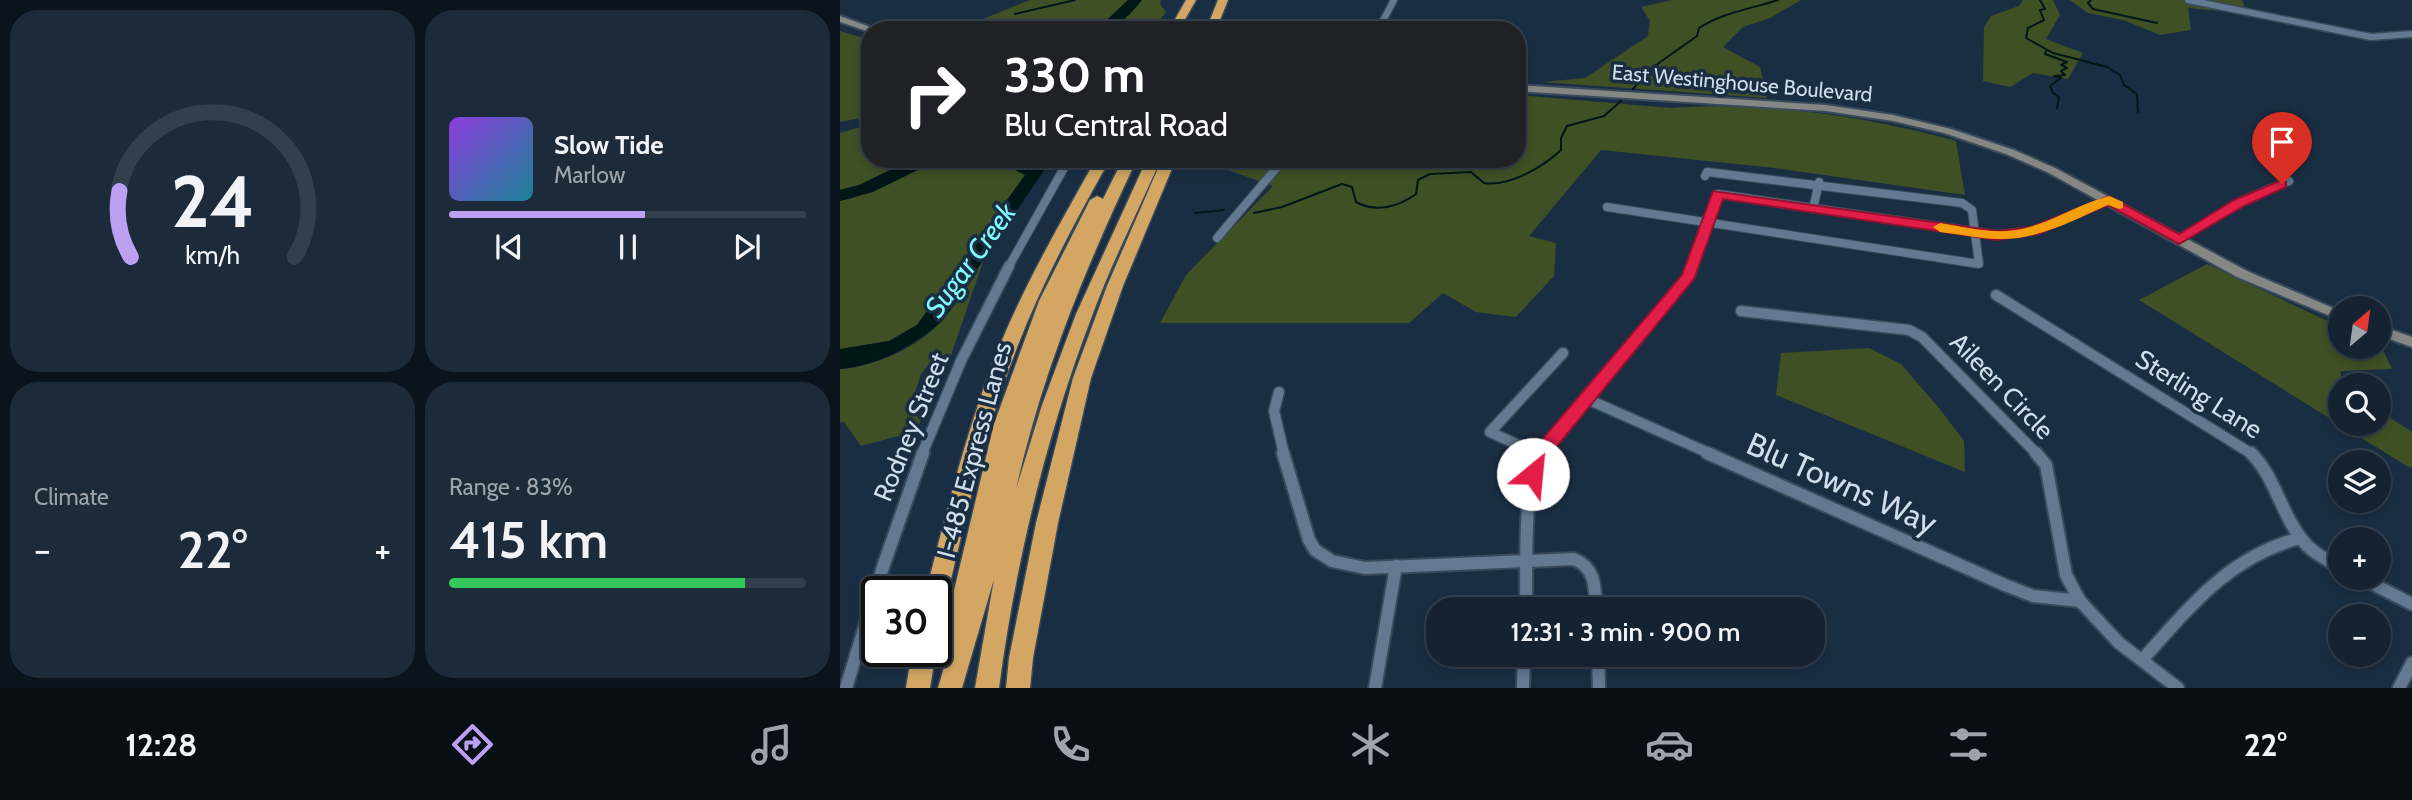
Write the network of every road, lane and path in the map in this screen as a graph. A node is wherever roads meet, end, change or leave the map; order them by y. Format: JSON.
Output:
{"nodes":[{"id":1,"x":1191,"y":0,"type":"edge"},
{"id":2,"x":1199,"y":0,"type":"edge"},
{"id":3,"x":1234,"y":0,"type":"edge"},
{"id":4,"x":1394,"y":0,"type":"edge"},
{"id":5,"x":2188,"y":0,"type":"edge"},
{"id":6,"x":1222,"y":2,"type":"edge"},
{"id":7,"x":840,"y":19,"type":"edge"},
{"id":8,"x":1179,"y":21,"type":"edge"},
{"id":9,"x":1188,"y":21,"type":"edge"},
{"id":10,"x":1215,"y":21,"type":"edge"},
{"id":11,"x":1226,"y":21,"type":"edge"},
{"id":12,"x":1383,"y":21,"type":"edge"},
{"id":13,"x":861,"y":27,"type":"edge"},
{"id":14,"x":2412,"y":34,"type":"edge"},
{"id":15,"x":1526,"y":89,"type":"edge"},
{"id":16,"x":1064,"y":168,"type":"edge"},
{"id":17,"x":1098,"y":168,"type":"edge"},
{"id":18,"x":1114,"y":168,"type":"edge"},
{"id":19,"x":1125,"y":168,"type":"edge"},
{"id":20,"x":1137,"y":168,"type":"edge"},
{"id":21,"x":1150,"y":168,"type":"edge"},
{"id":22,"x":1165,"y":168,"type":"edge"},
{"id":23,"x":1276,"y":168,"type":"edge"},
{"id":24,"x":1705,"y":176,"type":"dead end"},
{"id":25,"x":2289,"y":181,"type":"dead end"},
{"id":26,"x":1818,"y":183,"type":"junction"},
{"id":27,"x":2109,"y":200,"type":"junction"},
{"id":28,"x":1606,"y":207,"type":"dead end"},
{"id":29,"x":1813,"y":209,"type":"junction"},
{"id":30,"x":1708,"y":223,"type":"junction"},
{"id":31,"x":1974,"y":233,"type":"junction"},
{"id":32,"x":1217,"y":238,"type":"dead end"},
{"id":33,"x":2179,"y":239,"type":"junction"},
{"id":34,"x":1046,"y":261,"type":"junction"},
{"id":35,"x":1996,"y":295,"type":"dead end"},
{"id":36,"x":1047,"y":301,"type":"junction"},
{"id":37,"x":2328,"y":311,"type":"edge"},
{"id":38,"x":1741,"y":312,"type":"dead end"},
{"id":39,"x":1085,"y":313,"type":"junction"},
{"id":40,"x":2391,"y":335,"type":"edge"},
{"id":41,"x":2412,"y":342,"type":"edge"},
{"id":42,"x":1563,"y":353,"type":"dead end"},
{"id":43,"x":1279,"y":392,"type":"dead end"},
{"id":44,"x":1587,"y":399,"type":"junction"},
{"id":45,"x":1540,"y":455,"type":"junction"},
{"id":46,"x":2300,"y":538,"type":"junction"},
{"id":47,"x":1527,"y":560,"type":"junction"},
{"id":48,"x":2328,"y":560,"type":"edge"},
{"id":49,"x":1396,"y":566,"type":"junction"},
{"id":50,"x":941,"y":576,"type":"edge"},
{"id":51,"x":2385,"y":590,"type":"edge"},
{"id":52,"x":1525,"y":597,"type":"edge"},
{"id":53,"x":1596,"y":597,"type":"edge"},
{"id":54,"x":2080,"y":601,"type":"junction"},
{"id":55,"x":2412,"y":604,"type":"edge"},
{"id":56,"x":2142,"y":660,"type":"junction"},
{"id":57,"x":2412,"y":663,"type":"edge"},
{"id":58,"x":921,"y":667,"type":"edge"},
{"id":59,"x":1524,"y":667,"type":"edge"},
{"id":60,"x":1598,"y":667,"type":"edge"},
{"id":61,"x":846,"y":688,"type":"edge"},
{"id":62,"x":918,"y":688,"type":"edge"},
{"id":63,"x":949,"y":688,"type":"edge"},
{"id":64,"x":987,"y":688,"type":"edge"},
{"id":65,"x":1018,"y":688,"type":"edge"},
{"id":66,"x":1375,"y":688,"type":"edge"},
{"id":67,"x":1523,"y":688,"type":"edge"},
{"id":68,"x":1599,"y":688,"type":"edge"},
{"id":69,"x":2178,"y":688,"type":"edge"},
{"id":70,"x":2399,"y":688,"type":"edge"}],
"edges":[{"from":1,"to":8,"type":"highway"},
{"from":2,"to":9,"type":"highway"},
{"from":3,"to":11,"type":"highway"},
{"from":4,"to":12,"type":"street"},
{"from":5,"to":14,"type":"street"},
{"from":6,"to":10,"type":"highway"},
{"from":7,"to":13,"type":"main road"},
{"from":15,"to":27,"type":"main road","name":"East Westinghouse Boulevard"},
{"from":16,"to":61,"type":"street","name":"Rodney Street"},
{"from":17,"to":34,"type":"highway"},
{"from":18,"to":36,"type":"highway","name":"I-485 Express Lanes"},
{"from":19,"to":63,"type":"highway"},
{"from":20,"to":39,"type":"highway"},
{"from":21,"to":39,"type":"highway"},
{"from":22,"to":65,"type":"highway"},
{"from":23,"to":32,"type":"street"},
{"from":24,"to":26,"type":"street"},
{"from":25,"to":33,"type":"street"},
{"from":26,"to":29,"type":"street"},
{"from":26,"to":31,"type":"street"},
{"from":27,"to":31,"type":"street"},
{"from":27,"to":33,"type":"main road","name":"East Westinghouse Boulevard"},
{"from":28,"to":30,"type":"street"},
{"from":29,"to":30,"type":"street"},
{"from":29,"to":31,"type":"street"},
{"from":30,"to":31,"type":"street"},
{"from":30,"to":44,"type":"street"},
{"from":33,"to":37,"type":"main road","name":"East Westinghouse Boulevard"},
{"from":34,"to":36,"type":"highway"},
{"from":34,"to":50,"type":"highway"},
{"from":35,"to":46,"type":"street","name":"Sterling Lane"},
{"from":36,"to":63,"type":"highway","name":"I-485 Express Lanes"},
{"from":38,"to":54,"type":"street","name":"Aileen Circle"},
{"from":39,"to":64,"type":"highway"},
{"from":40,"to":41,"type":"main road"},
{"from":42,"to":45,"type":"street"},
{"from":43,"to":49,"type":"street"},
{"from":44,"to":45,"type":"street"},
{"from":44,"to":54,"type":"street","name":"Blu Towns Way"},
{"from":45,"to":47,"type":"street"},
{"from":46,"to":48,"type":"street","name":"Sterling Lane"},
{"from":46,"to":56,"type":"street"},
{"from":47,"to":49,"type":"street"},
{"from":47,"to":52,"type":"street"},
{"from":47,"to":53,"type":"street"},
{"from":49,"to":66,"type":"street"},
{"from":51,"to":55,"type":"street"},
{"from":54,"to":56,"type":"street","name":"Aileen Circle"},
{"from":56,"to":69,"type":"street","name":"Aileen Circle"},
{"from":57,"to":70,"type":"street"},
{"from":58,"to":62,"type":"highway"},
{"from":59,"to":67,"type":"street"},
{"from":60,"to":68,"type":"street"}]}
